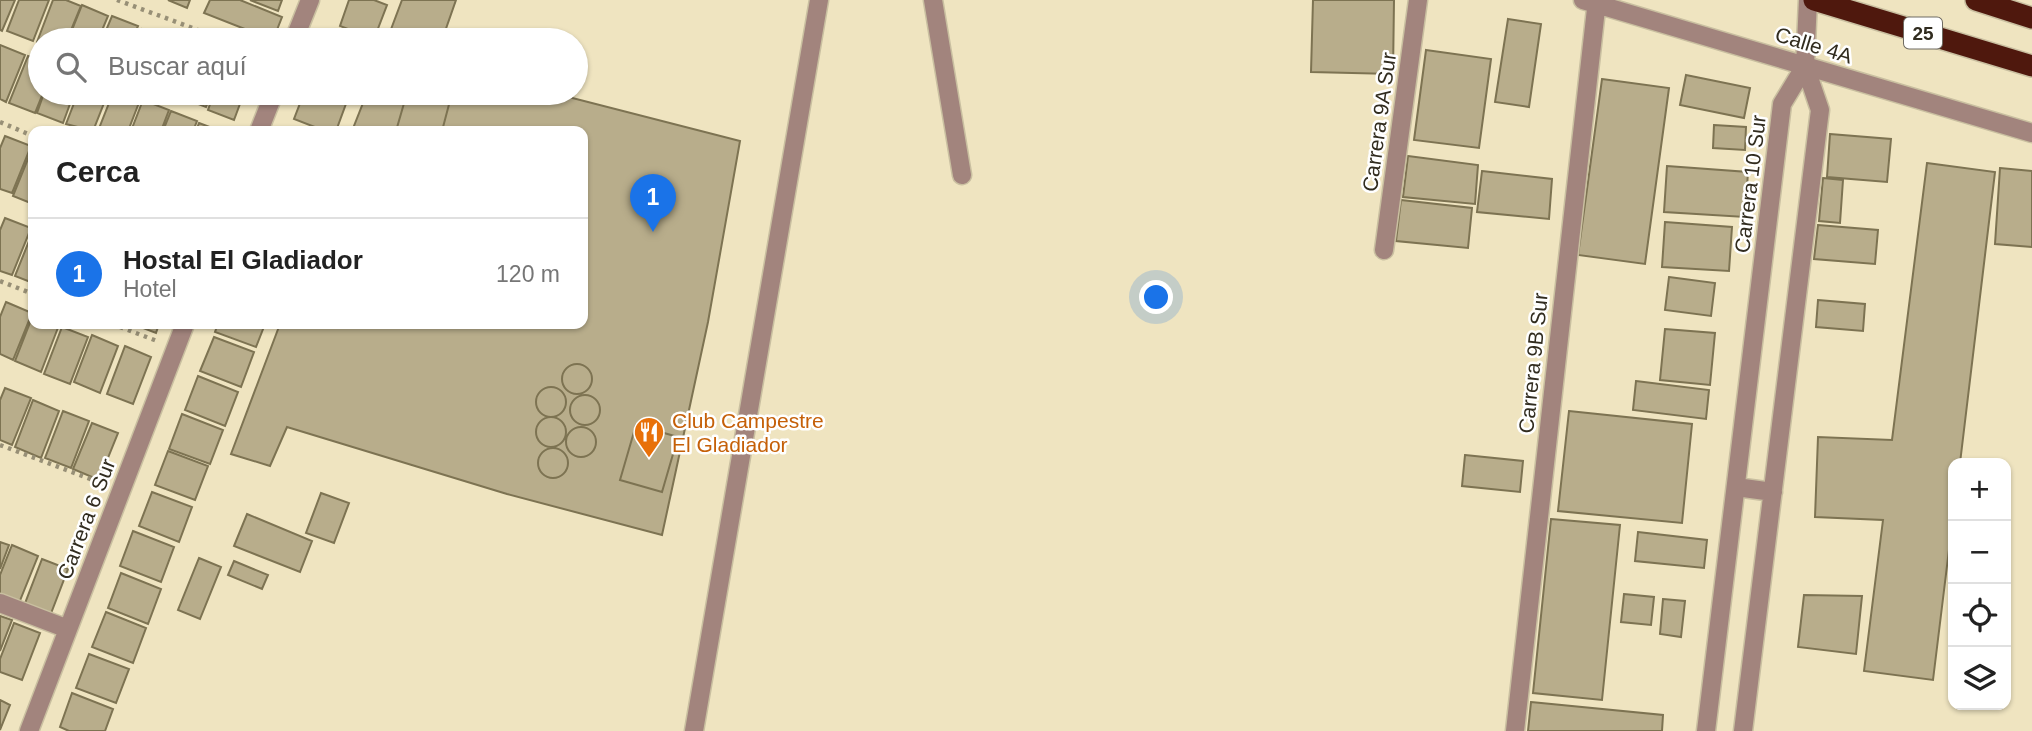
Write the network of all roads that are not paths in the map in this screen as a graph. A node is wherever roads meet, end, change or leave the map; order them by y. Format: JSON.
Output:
{"nodes":[{"id":1,"x":310,"y":0,"type":"edge"},
{"id":2,"x":819,"y":0,"type":"edge"},
{"id":3,"x":933,"y":0,"type":"edge"},
{"id":4,"x":1418,"y":0,"type":"edge"},
{"id":5,"x":1808,"y":0,"type":"edge"},
{"id":6,"x":1814,"y":0,"type":"edge"},
{"id":7,"x":1976,"y":0,"type":"edge"},
{"id":8,"x":1592,"y":1,"type":"edge"},
{"id":9,"x":2032,"y":18,"type":"edge"},
{"id":10,"x":299,"y":28,"type":"edge"},
{"id":11,"x":1805,"y":66,"type":"junction"},
{"id":12,"x":2032,"y":66,"type":"edge"},
{"id":13,"x":269,"y":105,"type":"edge"},
{"id":14,"x":261,"y":126,"type":"edge"},
{"id":15,"x":2032,"y":133,"type":"edge"},
{"id":16,"x":962,"y":175,"type":"dead end"},
{"id":17,"x":1384,"y":250,"type":"dead end"},
{"id":18,"x":183,"y":329,"type":"edge"},
{"id":19,"x":1736,"y":487,"type":"junction"},
{"id":20,"x":1773,"y":492,"type":"junction"},
{"id":21,"x":0,"y":603,"type":"edge"},
{"id":22,"x":68,"y":629,"type":"junction"},
{"id":23,"x":29,"y":731,"type":"edge"},
{"id":24,"x":694,"y":731,"type":"edge"},
{"id":25,"x":1515,"y":731,"type":"edge"},
{"id":26,"x":1706,"y":731,"type":"edge"},
{"id":27,"x":1743,"y":731,"type":"edge"}],
"edges":[{"from":1,"to":10,"type":"street"},
{"from":2,"to":24,"type":"street"},
{"from":3,"to":16,"type":"street"},
{"from":4,"to":17,"type":"street","name":"Carrera 9A Sur"},
{"from":5,"to":11,"type":"street"},
{"from":6,"to":12,"type":"highway","number":"25"},
{"from":7,"to":9,"type":"highway"},
{"from":8,"to":11,"type":"street","name":"Calle 4A"},
{"from":8,"to":25,"type":"street","name":"Carrera 9B Sur"},
{"from":11,"to":15,"type":"street","name":"Calle 4A"},
{"from":11,"to":19,"type":"street","name":"Carrera 10 Sur"},
{"from":11,"to":20,"type":"street"},
{"from":13,"to":14,"type":"street"},
{"from":18,"to":22,"type":"street","name":"Carrera 6 Sur"},
{"from":19,"to":20,"type":"street"},
{"from":19,"to":26,"type":"street","name":"Carrera 10 Sur"},
{"from":20,"to":27,"type":"street"},
{"from":21,"to":22,"type":"street"},
{"from":22,"to":23,"type":"street","name":"Carrera 6 Sur"}]}
